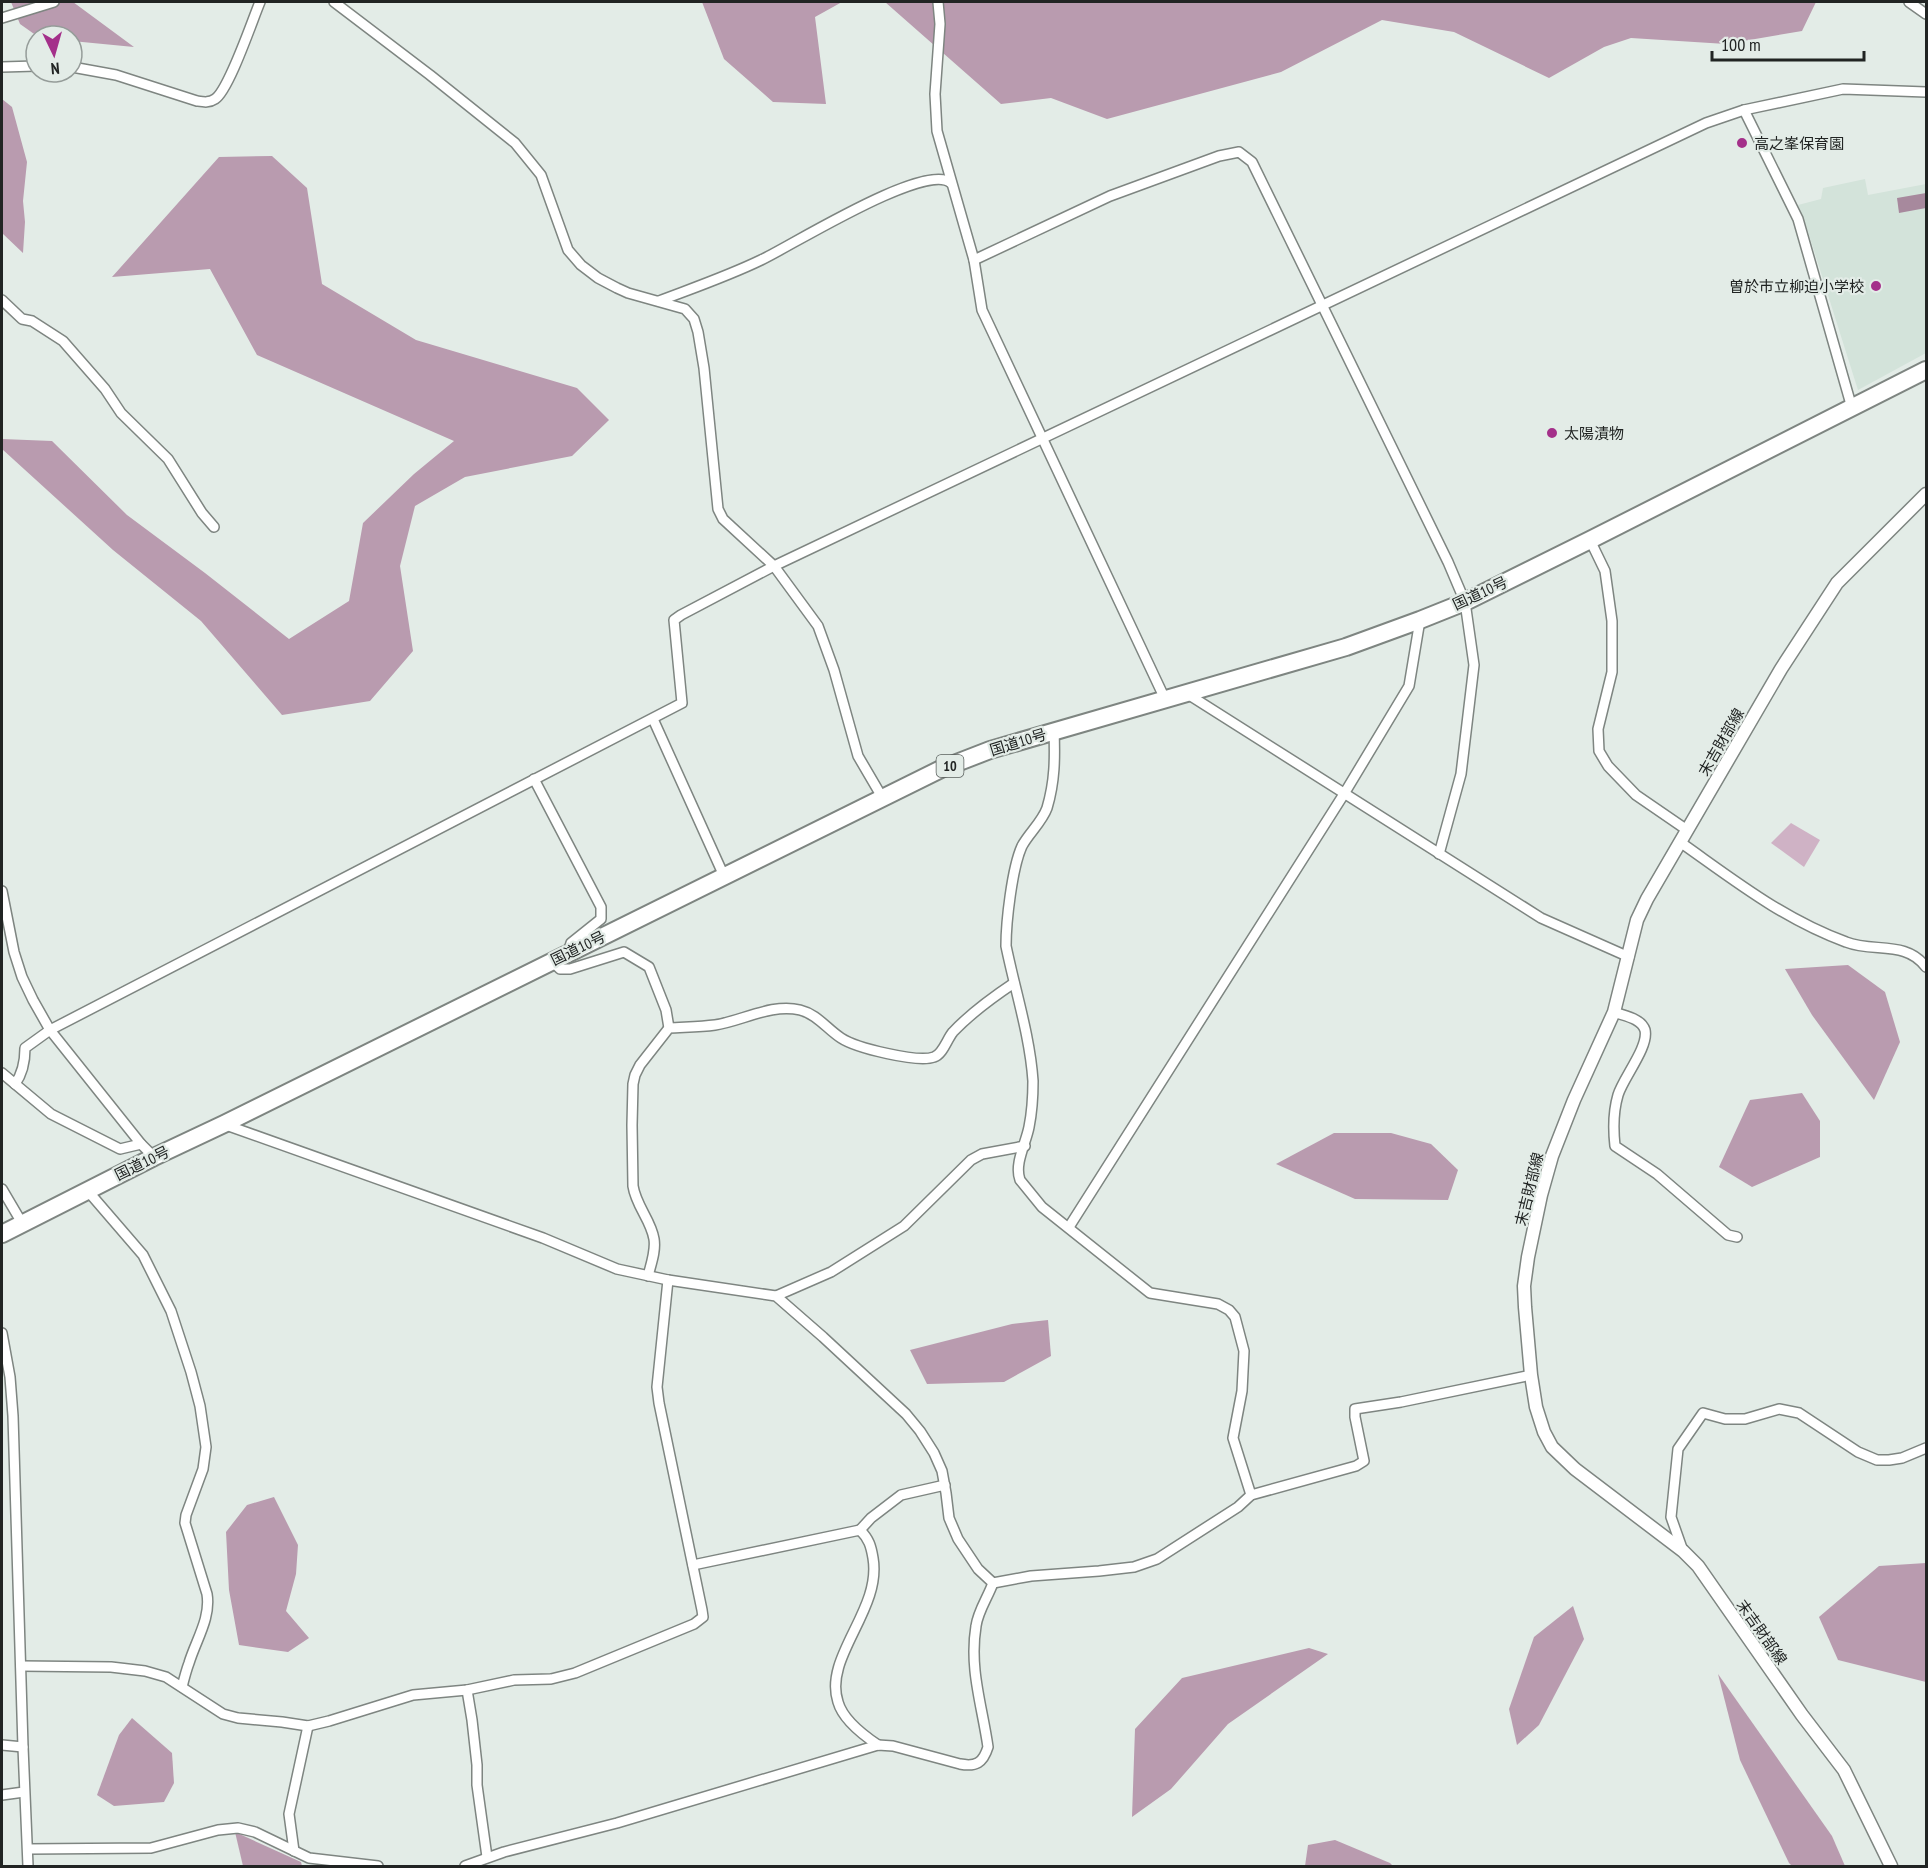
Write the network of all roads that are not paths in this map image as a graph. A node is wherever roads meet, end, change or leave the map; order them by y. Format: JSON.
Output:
{"nodes":[{"id":1,"x":54,"y":2,"type":"edge"},
{"id":2,"x":260,"y":2,"type":"edge"},
{"id":3,"x":334,"y":2,"type":"edge"},
{"id":4,"x":938,"y":2,"type":"edge"},
{"id":5,"x":1909,"y":2,"type":"edge"},
{"id":6,"x":1926,"y":14,"type":"edge"},
{"id":7,"x":2,"y":18,"type":"edge"},
{"id":8,"x":24,"y":66,"type":"edge"},
{"id":9,"x":2,"y":67,"type":"edge"},
{"id":10,"x":84,"y":69,"type":"edge"},
{"id":11,"x":1926,"y":92,"type":"edge"},
{"id":12,"x":1744,"y":110,"type":"junction"},
{"id":13,"x":951,"y":183,"type":"junction"},
{"id":14,"x":974,"y":260,"type":"junction"},
{"id":15,"x":2,"y":300,"type":"edge"},
{"id":16,"x":659,"y":301,"type":"junction"},
{"id":17,"x":1323,"y":306,"type":"junction"},
{"id":18,"x":1926,"y":370,"type":"edge"},
{"id":19,"x":1852,"y":408,"type":"junction"},
{"id":20,"x":1043,"y":439,"type":"junction"},
{"id":21,"x":1926,"y":495,"type":"edge"},
{"id":22,"x":214,"y":527,"type":"dead end"},
{"id":23,"x":1590,"y":540,"type":"junction"},
{"id":24,"x":774,"y":566,"type":"junction"},
{"id":25,"x":1465,"y":602,"type":"junction"},
{"id":26,"x":1420,"y":620,"type":"junction"},
{"id":27,"x":1186,"y":693,"type":"junction"},
{"id":28,"x":1165,"y":699,"type":"junction"},
{"id":29,"x":653,"y":719,"type":"junction"},
{"id":30,"x":1054,"y":730,"type":"junction"},
{"id":31,"x":534,"y":780,"type":"junction"},
{"id":32,"x":1344,"y":794,"type":"junction"},
{"id":33,"x":882,"y":797,"type":"junction"},
{"id":34,"x":1687,"y":830,"type":"junction"},
{"id":35,"x":1680,"y":842,"type":"junction"},
{"id":36,"x":1439,"y":854,"type":"junction"},
{"id":37,"x":724,"y":876,"type":"junction"},
{"id":38,"x":2,"y":891,"type":"edge"},
{"id":39,"x":4,"y":921,"type":"edge"},
{"id":40,"x":568,"y":953,"type":"junction"},
{"id":41,"x":1629,"y":957,"type":"junction"},
{"id":42,"x":552,"y":961,"type":"junction"},
{"id":43,"x":1926,"y":967,"type":"edge"},
{"id":44,"x":1014,"y":983,"type":"junction"},
{"id":45,"x":1614,"y":1012,"type":"junction"},
{"id":46,"x":669,"y":1028,"type":"junction"},
{"id":47,"x":50,"y":1030,"type":"junction"},
{"id":48,"x":2,"y":1073,"type":"edge"},
{"id":49,"x":15,"y":1084,"type":"junction"},
{"id":50,"x":224,"y":1124,"type":"junction"},
{"id":51,"x":141,"y":1143,"type":"junction"},
{"id":52,"x":1025,"y":1146,"type":"junction"},
{"id":53,"x":153,"y":1156,"type":"junction"},
{"id":54,"x":2,"y":1189,"type":"edge"},
{"id":55,"x":87,"y":1190,"type":"junction"},
{"id":56,"x":22,"y":1223,"type":"junction"},
{"id":57,"x":1069,"y":1227,"type":"junction"},
{"id":58,"x":2,"y":1234,"type":"edge"},
{"id":59,"x":1737,"y":1237,"type":"dead end"},
{"id":60,"x":648,"y":1276,"type":"junction"},
{"id":61,"x":668,"y":1280,"type":"junction"},
{"id":62,"x":776,"y":1296,"type":"junction"},
{"id":63,"x":2,"y":1333,"type":"edge"},
{"id":64,"x":1531,"y":1375,"type":"junction"},
{"id":65,"x":1926,"y":1448,"type":"edge"},
{"id":66,"x":945,"y":1485,"type":"junction"},
{"id":67,"x":1251,"y":1495,"type":"junction"},
{"id":68,"x":860,"y":1530,"type":"junction"},
{"id":69,"x":1683,"y":1551,"type":"junction"},
{"id":70,"x":693,"y":1565,"type":"junction"},
{"id":71,"x":993,"y":1583,"type":"junction"},
{"id":72,"x":21,"y":1666,"type":"junction"},
{"id":73,"x":182,"y":1686,"type":"junction"},
{"id":74,"x":467,"y":1690,"type":"junction"},
{"id":75,"x":308,"y":1726,"type":"junction"},
{"id":76,"x":2,"y":1745,"type":"edge"},
{"id":77,"x":878,"y":1745,"type":"junction"},
{"id":78,"x":23,"y":1747,"type":"junction"},
{"id":79,"x":24,"y":1792,"type":"junction"},
{"id":80,"x":2,"y":1795,"type":"edge"},
{"id":81,"x":28,"y":1849,"type":"junction"},
{"id":82,"x":294,"y":1851,"type":"junction"},
{"id":83,"x":487,"y":1857,"type":"junction"},
{"id":84,"x":28,"y":1866,"type":"edge"},
{"id":85,"x":378,"y":1866,"type":"edge"},
{"id":86,"x":465,"y":1866,"type":"edge"},
{"id":87,"x":1891,"y":1866,"type":"edge"}],
"edges":[{"from":1,"to":7,"type":"street"},
{"from":2,"to":10,"type":"street"},
{"from":3,"to":16,"type":"street"},
{"from":4,"to":13,"type":"street"},
{"from":5,"to":6,"type":"street"},
{"from":8,"to":9,"type":"street"},
{"from":11,"to":12,"type":"street"},
{"from":12,"to":17,"type":"street"},
{"from":12,"to":19,"type":"street"},
{"from":13,"to":14,"type":"street"},
{"from":13,"to":16,"type":"street"},
{"from":14,"to":17,"type":"street"},
{"from":14,"to":20,"type":"street"},
{"from":15,"to":22,"type":"street"},
{"from":16,"to":24,"type":"street"},
{"from":17,"to":20,"type":"street"},
{"from":17,"to":25,"type":"street"},
{"from":18,"to":19,"type":"highway","name":"国道10号","number":"10"},
{"from":19,"to":23,"type":"highway","name":"国道10号","number":"10"},
{"from":20,"to":24,"type":"street"},
{"from":20,"to":28,"type":"street"},
{"from":21,"to":34,"type":"main road","name":"末吉財部線"},
{"from":23,"to":25,"type":"highway","name":"国道10号","number":"10"},
{"from":23,"to":34,"type":"street"},
{"from":24,"to":29,"type":"street"},
{"from":24,"to":33,"type":"street"},
{"from":25,"to":26,"type":"highway","name":"国道10号","number":"10"},
{"from":25,"to":36,"type":"street"},
{"from":26,"to":27,"type":"highway","name":"国道10号","number":"10"},
{"from":26,"to":32,"type":"street"},
{"from":27,"to":28,"type":"highway","name":"国道10号","number":"10"},
{"from":27,"to":32,"type":"street"},
{"from":28,"to":30,"type":"highway","name":"国道10号","number":"10"},
{"from":29,"to":31,"type":"street"},
{"from":29,"to":37,"type":"street"},
{"from":30,"to":33,"type":"highway","name":"国道10号","number":"10"},
{"from":30,"to":44,"type":"street"},
{"from":31,"to":40,"type":"street"},
{"from":31,"to":47,"type":"street"},
{"from":32,"to":36,"type":"street"},
{"from":32,"to":57,"type":"street"},
{"from":33,"to":37,"type":"highway","name":"国道10号","number":"10"},
{"from":34,"to":35,"type":"main road","name":"末吉財部線"},
{"from":35,"to":41,"type":"main road","name":"末吉財部線"},
{"from":35,"to":43,"type":"street"},
{"from":36,"to":41,"type":"street"},
{"from":37,"to":40,"type":"highway","name":"国道10号","number":"10"},
{"from":38,"to":39,"type":"street"},
{"from":39,"to":47,"type":"street"},
{"from":40,"to":42,"type":"highway","name":"国道10号","number":"10"},
{"from":41,"to":45,"type":"main road","name":"末吉財部線"},
{"from":42,"to":46,"type":"street"},
{"from":42,"to":50,"type":"highway","name":"国道10号","number":"10"},
{"from":44,"to":46,"type":"street"},
{"from":44,"to":52,"type":"street"},
{"from":45,"to":59,"type":"street"},
{"from":45,"to":64,"type":"main road","name":"末吉財部線"},
{"from":46,"to":60,"type":"street"},
{"from":47,"to":49,"type":"street"},
{"from":47,"to":51,"type":"street"},
{"from":48,"to":49,"type":"street"},
{"from":49,"to":51,"type":"street"},
{"from":50,"to":53,"type":"highway","name":"国道10号","number":"10"},
{"from":50,"to":60,"type":"street"},
{"from":51,"to":53,"type":"street"},
{"from":52,"to":57,"type":"street"},
{"from":52,"to":62,"type":"street"},
{"from":53,"to":55,"type":"highway","name":"国道10号","number":"10"},
{"from":54,"to":56,"type":"street"},
{"from":55,"to":56,"type":"highway","name":"国道10号","number":"10"},
{"from":55,"to":73,"type":"street"},
{"from":56,"to":58,"type":"highway","name":"国道10号","number":"10"},
{"from":57,"to":67,"type":"street"},
{"from":60,"to":61,"type":"street"},
{"from":61,"to":62,"type":"street"},
{"from":61,"to":70,"type":"street"},
{"from":62,"to":66,"type":"street"},
{"from":63,"to":72,"type":"street"},
{"from":64,"to":67,"type":"street"},
{"from":64,"to":69,"type":"main road","name":"末吉財部線"},
{"from":65,"to":69,"type":"street"},
{"from":66,"to":68,"type":"street"},
{"from":66,"to":71,"type":"street"},
{"from":67,"to":71,"type":"street"},
{"from":68,"to":70,"type":"street"},
{"from":68,"to":77,"type":"street"},
{"from":69,"to":87,"type":"main road","name":"末吉財部線"},
{"from":70,"to":74,"type":"street"},
{"from":71,"to":77,"type":"street"},
{"from":72,"to":73,"type":"street"},
{"from":72,"to":78,"type":"street"},
{"from":73,"to":75,"type":"street"},
{"from":74,"to":75,"type":"street"},
{"from":74,"to":83,"type":"street"},
{"from":75,"to":82,"type":"street"},
{"from":76,"to":78,"type":"street"},
{"from":77,"to":83,"type":"street"},
{"from":78,"to":79,"type":"street"},
{"from":79,"to":80,"type":"street"},
{"from":79,"to":81,"type":"street"},
{"from":81,"to":82,"type":"street"},
{"from":81,"to":84,"type":"street"},
{"from":82,"to":85,"type":"street"},
{"from":83,"to":86,"type":"street"}]}
